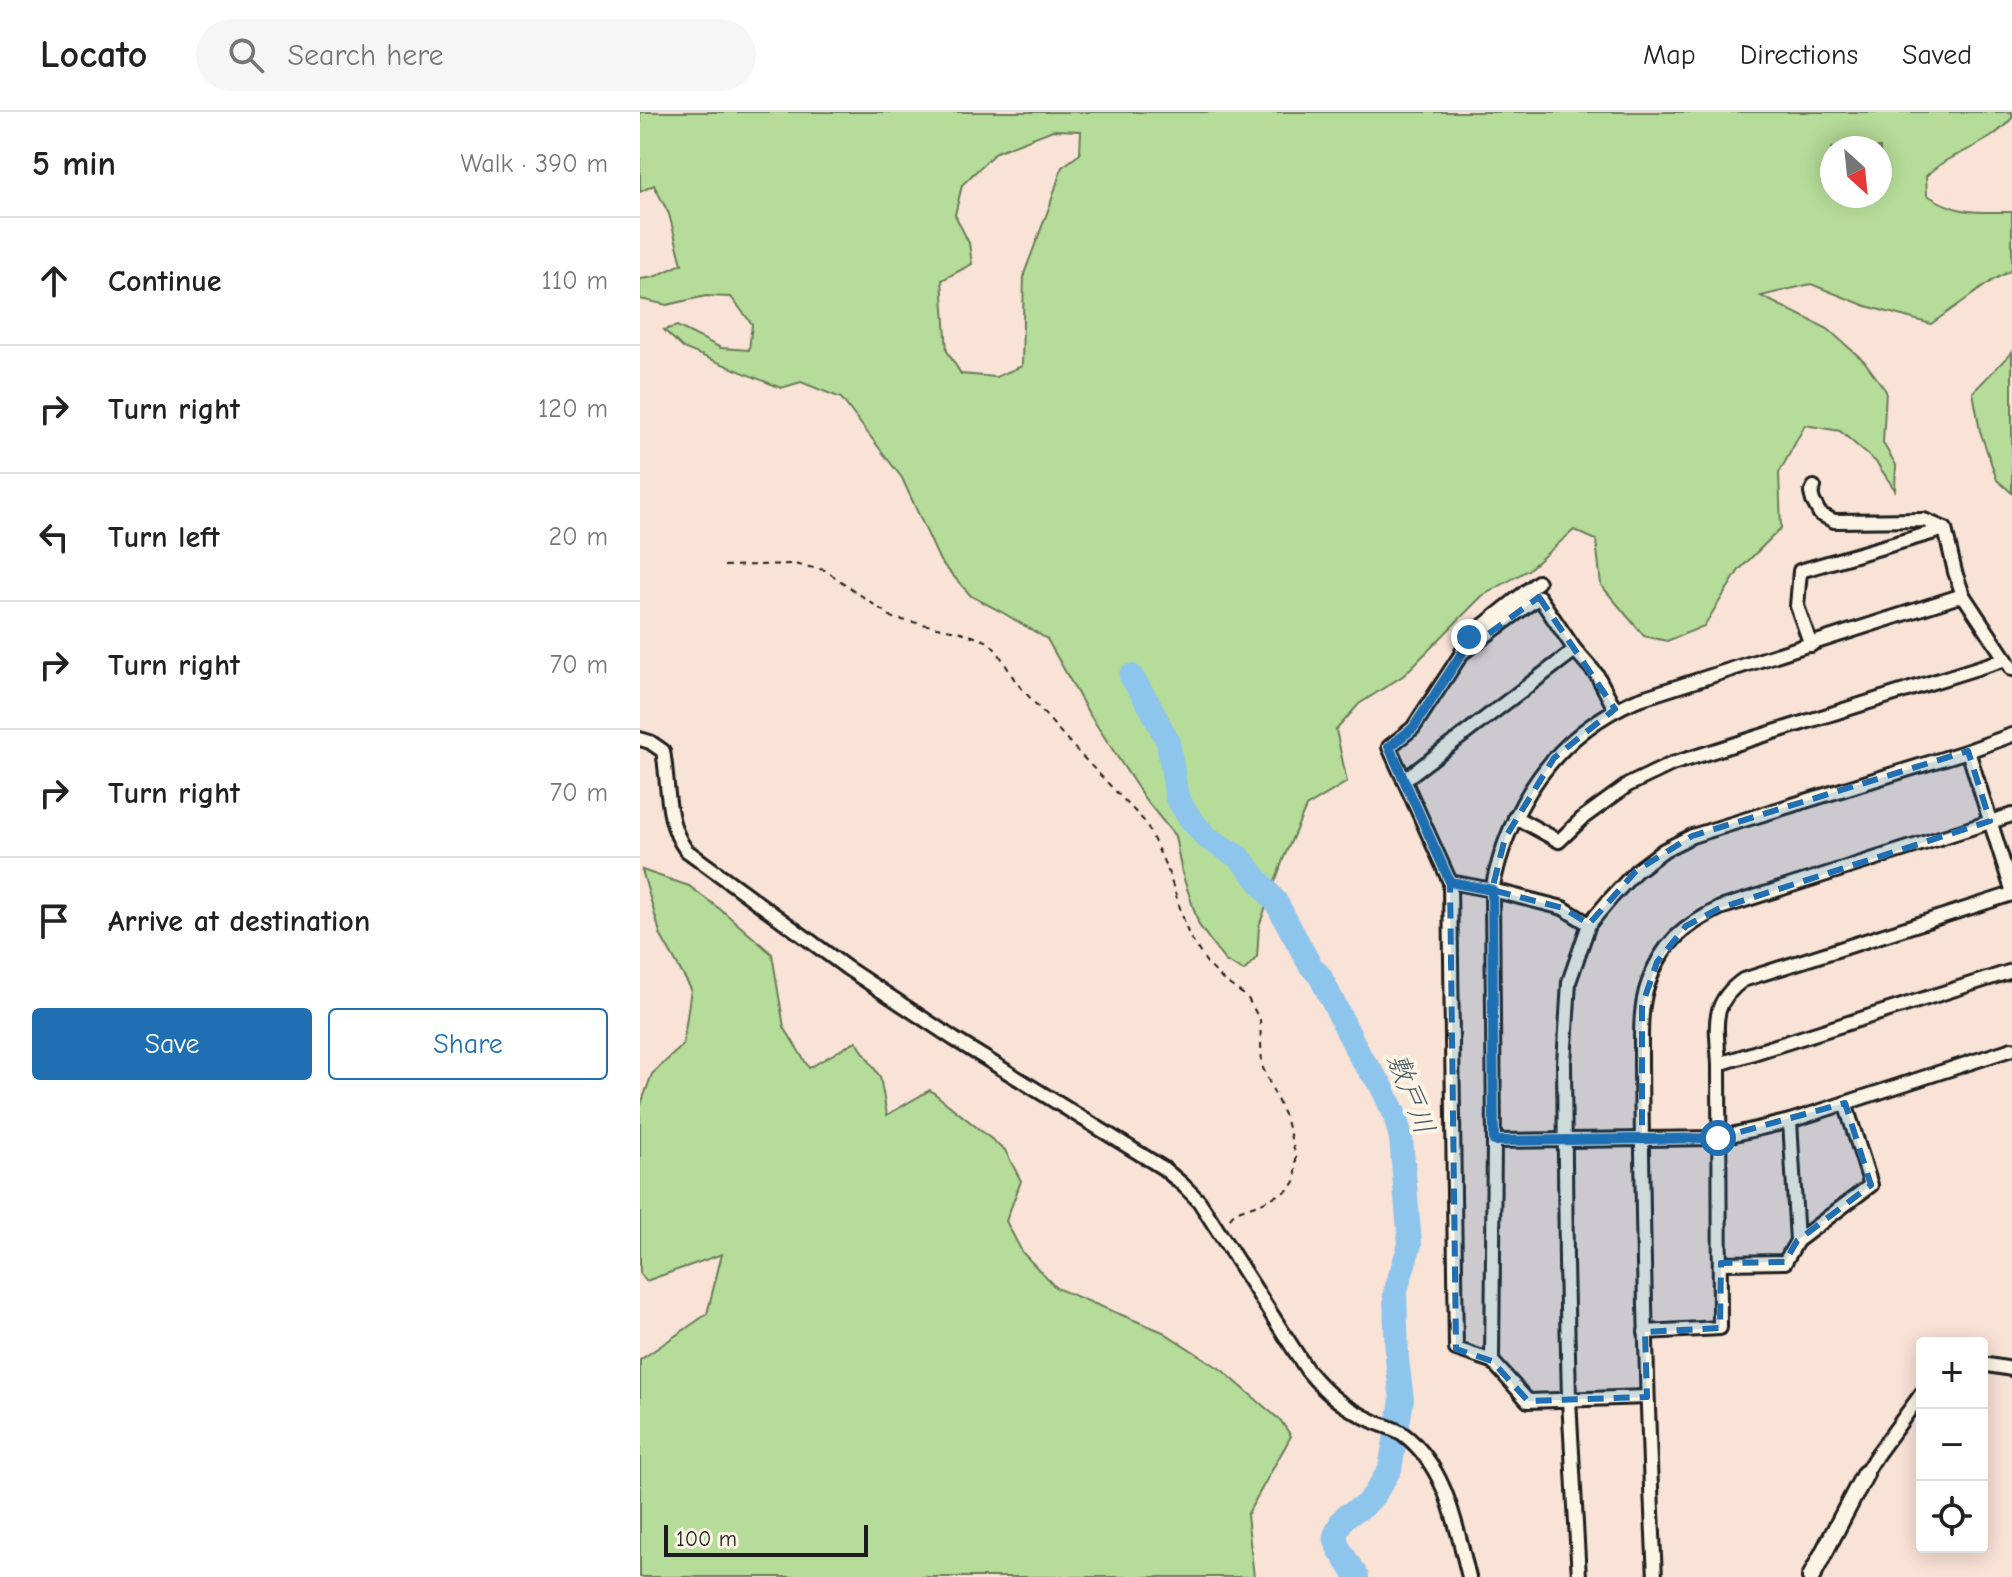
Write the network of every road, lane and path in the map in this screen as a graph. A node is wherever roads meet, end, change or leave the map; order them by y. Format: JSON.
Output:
{"nodes":[{"id":1,"x":1814,"y":487,"type":"dead end"},
{"id":2,"x":1945,"y":529,"type":"junction"},
{"id":3,"x":724,"y":566,"type":"dead end"},
{"id":4,"x":1538,"y":582,"type":"dead end"},
{"id":5,"x":1963,"y":595,"type":"junction"},
{"id":6,"x":1811,"y":645,"type":"junction"},
{"id":7,"x":1575,"y":650,"type":"junction"},
{"id":8,"x":1462,"y":653,"type":"junction"},
{"id":9,"x":2009,"y":664,"type":"edge"},
{"id":10,"x":1615,"y":709,"type":"junction"},
{"id":11,"x":2012,"y":735,"type":"edge"},
{"id":12,"x":640,"y":739,"type":"edge"},
{"id":13,"x":1968,"y":751,"type":"junction"},
{"id":14,"x":1404,"y":780,"type":"junction"},
{"id":15,"x":2012,"y":815,"type":"edge"},
{"id":16,"x":1515,"y":817,"type":"junction"},
{"id":17,"x":1990,"y":821,"type":"junction"},
{"id":18,"x":1450,"y":882,"type":"junction"},
{"id":19,"x":1492,"y":890,"type":"junction"},
{"id":20,"x":2012,"y":892,"type":"edge"},
{"id":21,"x":1589,"y":924,"type":"junction"},
{"id":22,"x":2012,"y":971,"type":"edge"},
{"id":23,"x":2012,"y":1049,"type":"edge"},
{"id":24,"x":1719,"y":1064,"type":"junction"},
{"id":25,"x":1845,"y":1103,"type":"junction"},
{"id":26,"x":1790,"y":1121,"type":"junction"},
{"id":27,"x":1718,"y":1138,"type":"junction"},
{"id":28,"x":1565,"y":1140,"type":"junction"},
{"id":29,"x":1642,"y":1140,"type":"junction"},
{"id":30,"x":1494,"y":1141,"type":"junction"},
{"id":31,"x":1218,"y":1230,"type":"junction"},
{"id":32,"x":1797,"y":1241,"type":"junction"},
{"id":33,"x":1721,"y":1263,"type":"junction"},
{"id":34,"x":1645,"y":1332,"type":"junction"},
{"id":35,"x":1492,"y":1361,"type":"junction"},
{"id":36,"x":1988,"y":1365,"type":"edge"},
{"id":37,"x":2012,"y":1369,"type":"edge"},
{"id":38,"x":1647,"y":1397,"type":"junction"},
{"id":39,"x":1569,"y":1400,"type":"junction"},
{"id":40,"x":1916,"y":1401,"type":"edge"},
{"id":41,"x":1865,"y":1474,"type":"joint"},
{"id":42,"x":1469,"y":1577,"type":"edge"},
{"id":43,"x":1579,"y":1577,"type":"edge"},
{"id":44,"x":1655,"y":1577,"type":"edge"},
{"id":45,"x":1811,"y":1577,"type":"edge"}],
"edges":[{"from":1,"to":2,"type":"street"},
{"from":2,"to":5,"type":"street"},
{"from":2,"to":6,"type":"street"},
{"from":3,"to":31,"type":"path"},
{"from":4,"to":8,"type":"street"},
{"from":5,"to":6,"type":"street"},
{"from":5,"to":9,"type":"street"},
{"from":6,"to":10,"type":"street"},
{"from":7,"to":8,"type":"street"},
{"from":7,"to":10,"type":"street"},
{"from":7,"to":14,"type":"street"},
{"from":8,"to":14,"type":"street"},
{"from":9,"to":16,"type":"street"},
{"from":10,"to":16,"type":"street"},
{"from":11,"to":13,"type":"street"},
{"from":12,"to":31,"type":"street"},
{"from":13,"to":17,"type":"street"},
{"from":13,"to":21,"type":"street"},
{"from":14,"to":18,"type":"street"},
{"from":15,"to":17,"type":"street"},
{"from":16,"to":19,"type":"street"},
{"from":17,"to":20,"type":"street"},
{"from":17,"to":29,"type":"street"},
{"from":18,"to":19,"type":"street"},
{"from":18,"to":35,"type":"street"},
{"from":19,"to":21,"type":"street"},
{"from":19,"to":30,"type":"street"},
{"from":20,"to":24,"type":"street"},
{"from":21,"to":28,"type":"street"},
{"from":22,"to":24,"type":"street"},
{"from":23,"to":25,"type":"street"},
{"from":24,"to":27,"type":"street"},
{"from":25,"to":26,"type":"street"},
{"from":25,"to":32,"type":"street"},
{"from":26,"to":27,"type":"street"},
{"from":26,"to":32,"type":"street"},
{"from":27,"to":29,"type":"street"},
{"from":27,"to":33,"type":"street"},
{"from":28,"to":29,"type":"street"},
{"from":28,"to":30,"type":"street"},
{"from":28,"to":39,"type":"street"},
{"from":29,"to":34,"type":"street"},
{"from":30,"to":35,"type":"street"},
{"from":31,"to":42,"type":"street"},
{"from":32,"to":33,"type":"street"},
{"from":33,"to":34,"type":"street"},
{"from":34,"to":38,"type":"street"},
{"from":35,"to":39,"type":"street"},
{"from":36,"to":37,"type":"street"},
{"from":38,"to":39,"type":"street"},
{"from":38,"to":44,"type":"street"},
{"from":39,"to":43,"type":"street"},
{"from":40,"to":41,"type":"street"},
{"from":41,"to":45,"type":"street"}]}
